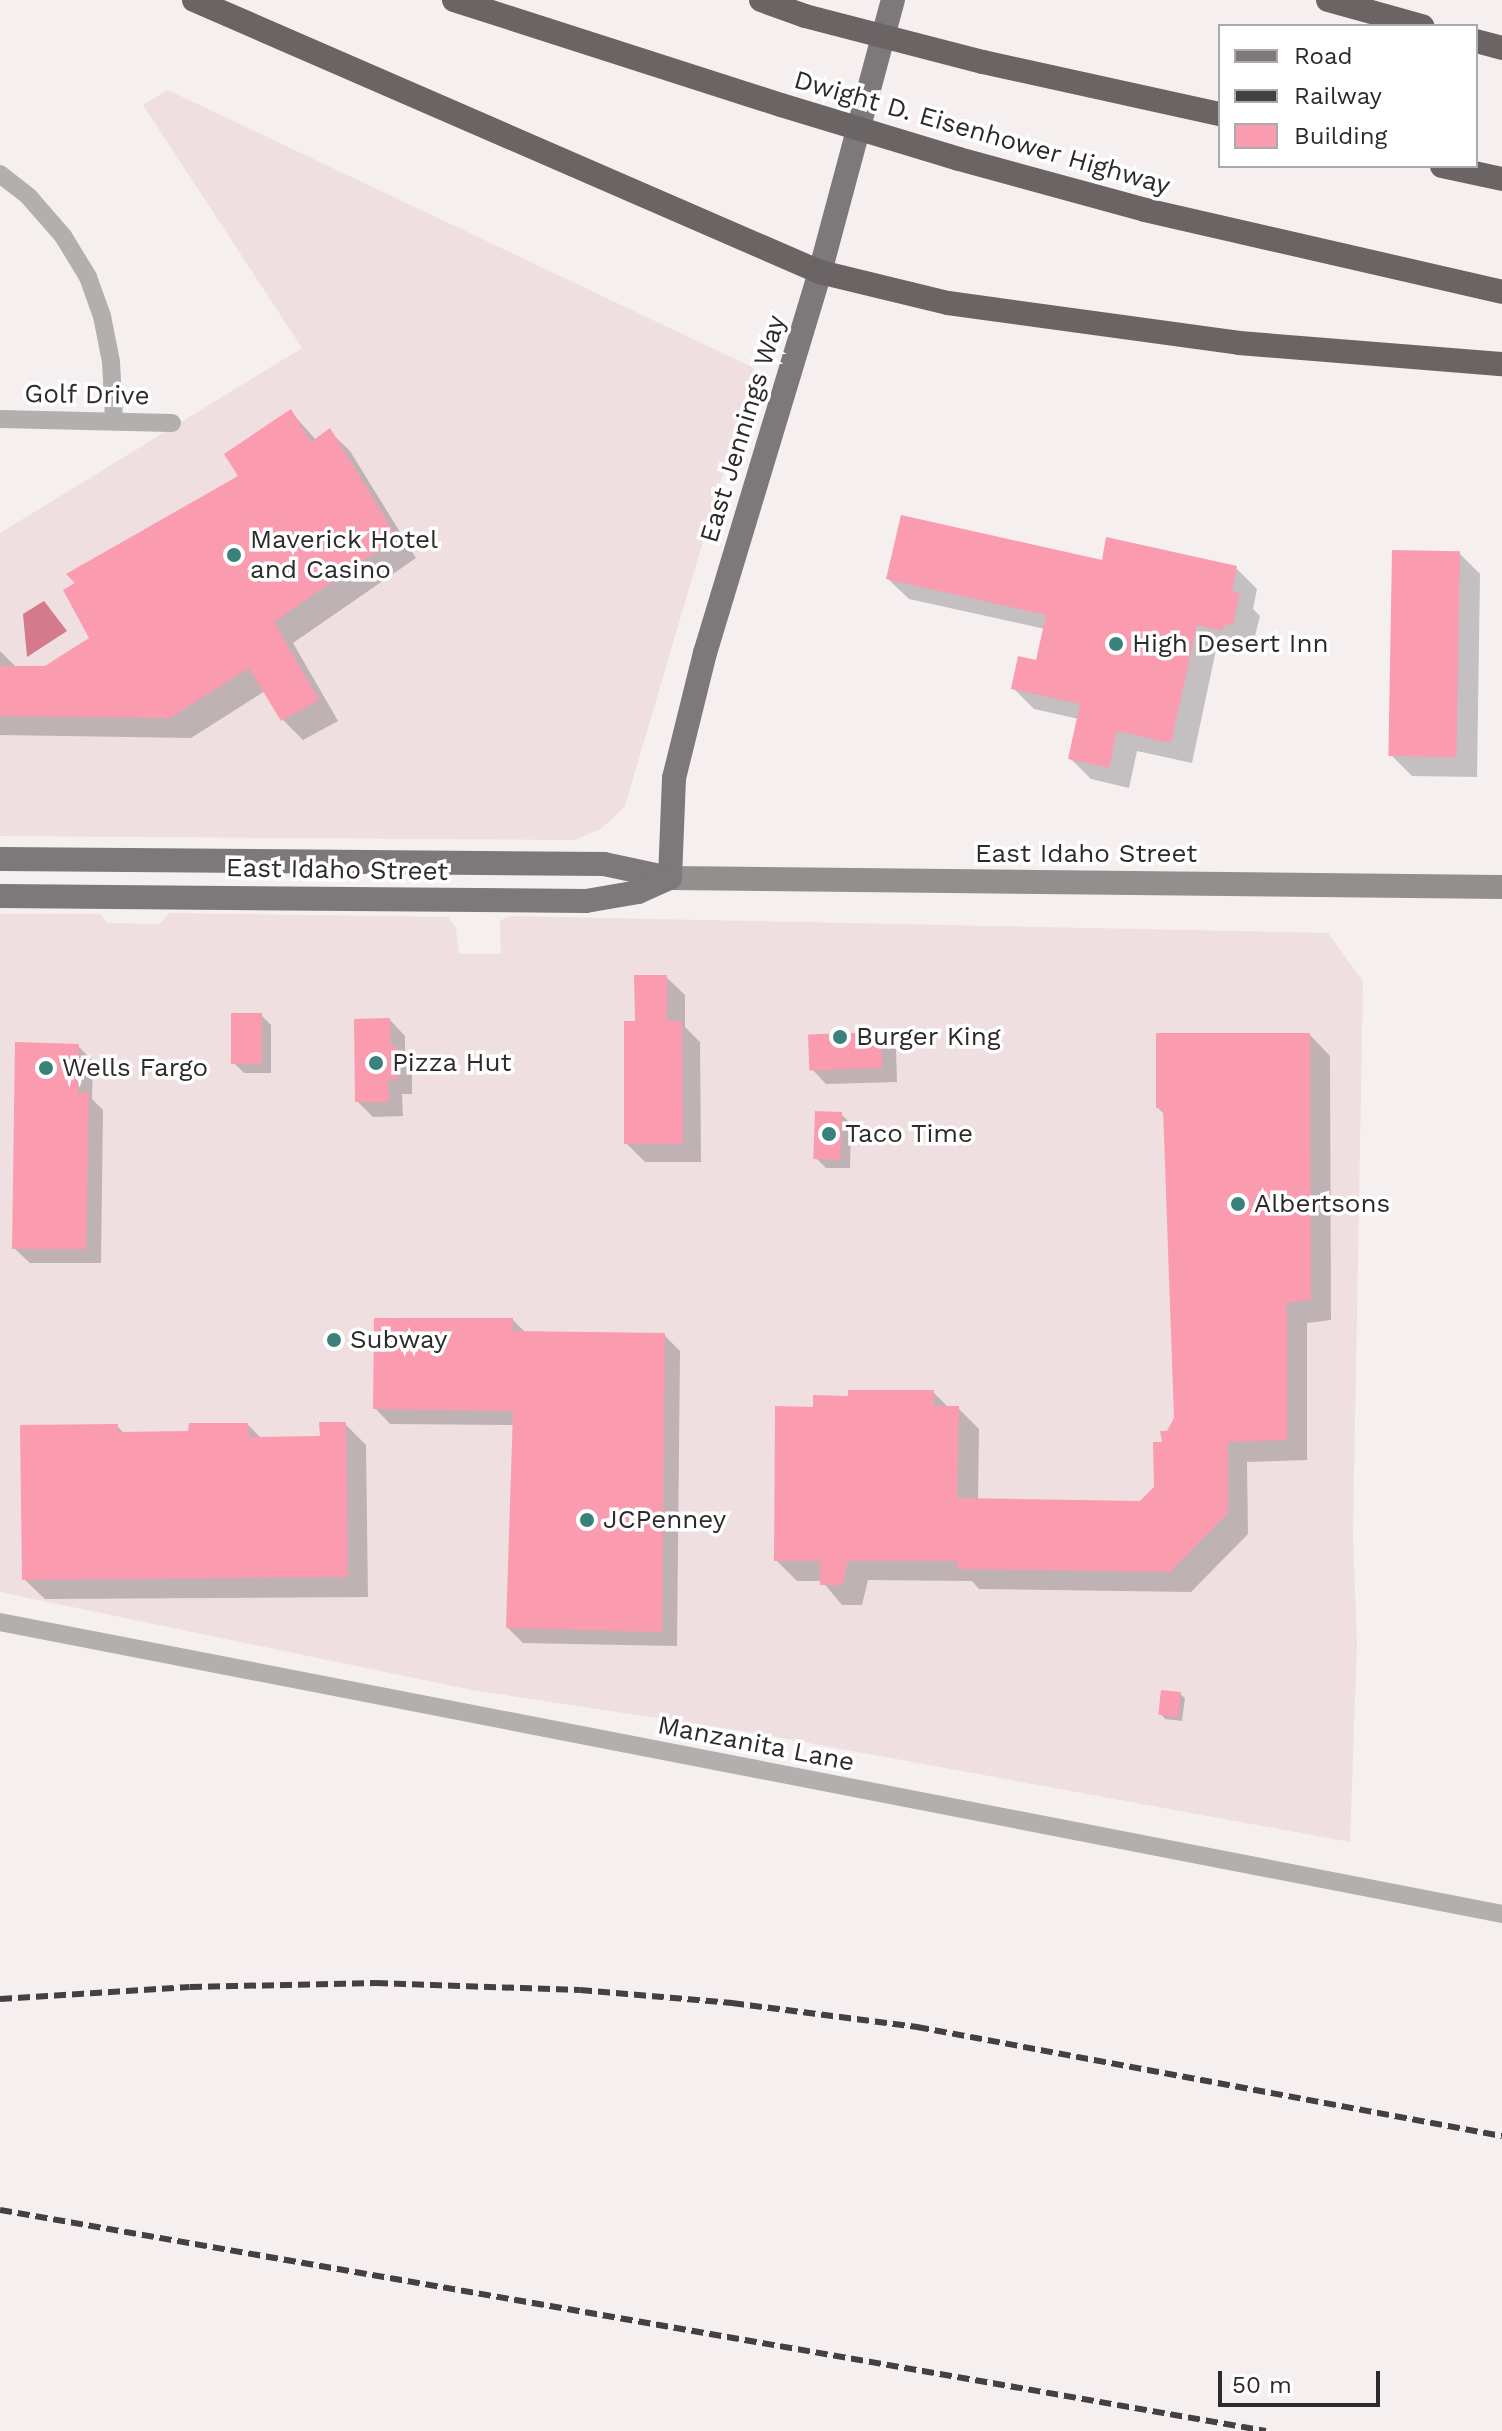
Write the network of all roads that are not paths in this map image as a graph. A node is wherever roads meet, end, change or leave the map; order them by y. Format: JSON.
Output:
{"nodes":[{"id":1,"x":194,"y":0,"type":"edge"},
{"id":2,"x":454,"y":0,"type":"edge"},
{"id":3,"x":761,"y":0,"type":"edge"},
{"id":4,"x":893,"y":0,"type":"edge"},
{"id":5,"x":1328,"y":0,"type":"edge"},
{"id":6,"x":1415,"y":24,"type":"edge"},
{"id":7,"x":1478,"y":42,"type":"edge"},
{"id":8,"x":1502,"y":48,"type":"edge"},
{"id":9,"x":1218,"y":114,"type":"edge"},
{"id":10,"x":1451,"y":168,"type":"edge"},
{"id":11,"x":0,"y":174,"type":"edge"},
{"id":12,"x":1502,"y":179,"type":"edge"},
{"id":13,"x":820,"y":272,"type":"junction"},
{"id":14,"x":1502,"y":292,"type":"edge"},
{"id":15,"x":1502,"y":364,"type":"edge"},
{"id":16,"x":0,"y":419,"type":"edge"},
{"id":17,"x":114,"y":420,"type":"junction"},
{"id":18,"x":172,"y":423,"type":"dead end"},
{"id":19,"x":0,"y":859,"type":"edge"},
{"id":20,"x":670,"y":878,"type":"junction"},
{"id":21,"x":1502,"y":887,"type":"edge"},
{"id":22,"x":0,"y":896,"type":"edge"},
{"id":23,"x":0,"y":1622,"type":"edge"},
{"id":24,"x":1502,"y":1914,"type":"edge"}],
"edges":[{"from":1,"to":13,"type":"highway"},
{"from":2,"to":14,"type":"highway","name":"Dwight D. Eisenhower Highway","bridge":true},
{"from":3,"to":9,"type":"highway","bridge":true},
{"from":4,"to":13,"type":"main road","name":"East Jennings Way"},
{"from":5,"to":6,"type":"highway"},
{"from":7,"to":8,"type":"highway"},
{"from":10,"to":12,"type":"highway"},
{"from":11,"to":17,"type":"street"},
{"from":13,"to":15,"type":"highway"},
{"from":13,"to":20,"type":"main road","name":"East Jennings Way"},
{"from":16,"to":17,"type":"street","name":"Golf Drive"},
{"from":17,"to":18,"type":"street","name":"Golf Drive"},
{"from":19,"to":20,"type":"main road","name":"East Idaho Street"},
{"from":20,"to":21,"type":"street","name":"East Idaho Street"},
{"from":20,"to":22,"type":"main road","name":"East Idaho Street"},
{"from":23,"to":24,"type":"street","name":"Manzanita Lane"}]}
